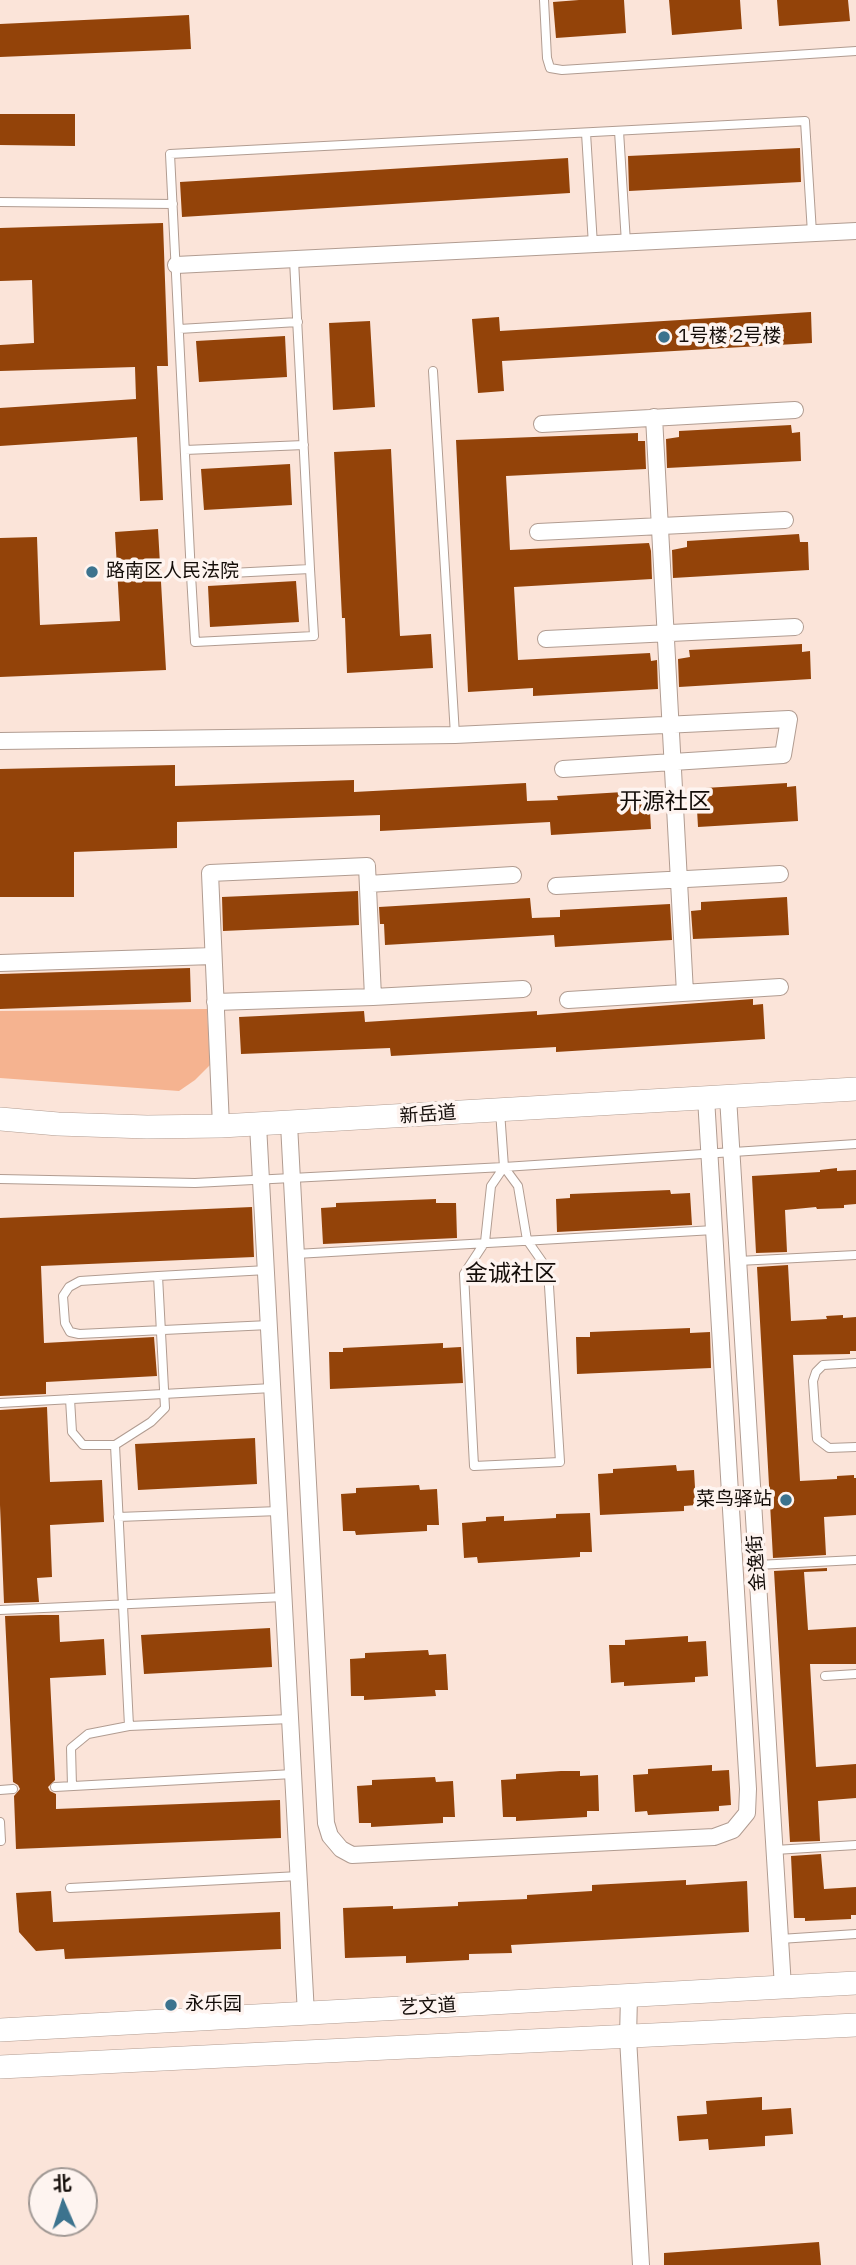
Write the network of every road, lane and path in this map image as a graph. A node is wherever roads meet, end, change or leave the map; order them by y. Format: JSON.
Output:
{"nodes":[{"id":1,"x":544,"y":0,"type":"edge"},
{"id":2,"x":856,"y":51,"type":"edge"},
{"id":3,"x":619,"y":131,"type":"junction"},
{"id":4,"x":586,"y":133,"type":"junction"},
{"id":5,"x":0,"y":202,"type":"edge"},
{"id":6,"x":173,"y":204,"type":"junction"},
{"id":7,"x":856,"y":231,"type":"edge"},
{"id":8,"x":812,"y":233,"type":"junction"},
{"id":9,"x":626,"y":243,"type":"junction"},
{"id":10,"x":593,"y":245,"type":"junction"},
{"id":11,"x":294,"y":260,"type":"junction"},
{"id":12,"x":176,"y":265,"type":"junction"},
{"id":13,"x":298,"y":322,"type":"junction"},
{"id":14,"x":179,"y":329,"type":"junction"},
{"id":15,"x":433,"y":371,"type":"dead end"},
{"id":16,"x":795,"y":410,"type":"dead end"},
{"id":17,"x":654,"y":418,"type":"junction"},
{"id":18,"x":541,"y":424,"type":"dead end"},
{"id":19,"x":304,"y":445,"type":"junction"},
{"id":20,"x":186,"y":450,"type":"junction"},
{"id":21,"x":785,"y":520,"type":"dead end"},
{"id":22,"x":660,"y":525,"type":"junction"},
{"id":23,"x":538,"y":532,"type":"dead end"},
{"id":24,"x":310,"y":569,"type":"junction"},
{"id":25,"x":191,"y":575,"type":"junction"},
{"id":26,"x":795,"y":627,"type":"dead end"},
{"id":27,"x":665,"y":633,"type":"junction"},
{"id":28,"x":547,"y":639,"type":"dead end"},
{"id":29,"x":669,"y":726,"type":"junction"},
{"id":30,"x":455,"y":735,"type":"junction"},
{"id":31,"x":0,"y":741,"type":"edge"},
{"id":32,"x":671,"y":763,"type":"junction"},
{"id":33,"x":563,"y":769,"type":"dead end"},
{"id":34,"x":780,"y":874,"type":"dead end"},
{"id":35,"x":513,"y":875,"type":"dead end"},
{"id":36,"x":678,"y":879,"type":"junction"},
{"id":37,"x":368,"y":884,"type":"junction"},
{"id":38,"x":556,"y":886,"type":"dead end"},
{"id":39,"x":214,"y":956,"type":"junction"},
{"id":40,"x":0,"y":963,"type":"edge"},
{"id":41,"x":780,"y":987,"type":"dead end"},
{"id":42,"x":523,"y":989,"type":"dead end"},
{"id":43,"x":685,"y":993,"type":"junction"},
{"id":44,"x":373,"y":998,"type":"junction"},
{"id":45,"x":568,"y":1000,"type":"dead end"},
{"id":46,"x":215,"y":1002,"type":"junction"},
{"id":47,"x":856,"y":1089,"type":"edge"},
{"id":48,"x":717,"y":1098,"type":"junction"},
{"id":49,"x":500,"y":1111,"type":"junction"},
{"id":50,"x":0,"y":1119,"type":"edge"},
{"id":51,"x":289,"y":1124,"type":"junction"},
{"id":52,"x":258,"y":1125,"type":"junction"},
{"id":53,"x":221,"y":1126,"type":"junction"},
{"id":54,"x":856,"y":1144,"type":"edge"},
{"id":55,"x":732,"y":1152,"type":"junction"},
{"id":56,"x":710,"y":1154,"type":"junction"},
{"id":57,"x":504,"y":1167,"type":"junction"},
{"id":58,"x":291,"y":1177,"type":"junction"},
{"id":59,"x":0,"y":1179,"type":"edge"},
{"id":60,"x":261,"y":1179,"type":"junction"},
{"id":61,"x":715,"y":1230,"type":"junction"},
{"id":62,"x":527,"y":1240,"type":"junction"},
{"id":63,"x":485,"y":1242,"type":"junction"},
{"id":64,"x":296,"y":1254,"type":"junction"},
{"id":65,"x":856,"y":1255,"type":"edge"},
{"id":66,"x":738,"y":1261,"type":"junction"},
{"id":67,"x":267,"y":1270,"type":"junction"},
{"id":68,"x":158,"y":1276,"type":"junction"},
{"id":69,"x":269,"y":1325,"type":"junction"},
{"id":70,"x":161,"y":1330,"type":"junction"},
{"id":71,"x":856,"y":1363,"type":"edge"},
{"id":72,"x":272,"y":1388,"type":"junction"},
{"id":73,"x":164,"y":1394,"type":"junction"},
{"id":74,"x":69,"y":1399,"type":"junction"},
{"id":75,"x":0,"y":1403,"type":"edge"},
{"id":76,"x":115,"y":1445,"type":"junction"},
{"id":77,"x":856,"y":1447,"type":"edge"},
{"id":78,"x":279,"y":1511,"type":"junction"},
{"id":79,"x":118,"y":1517,"type":"junction"},
{"id":80,"x":856,"y":1560,"type":"edge"},
{"id":81,"x":757,"y":1565,"type":"junction"},
{"id":82,"x":284,"y":1597,"type":"junction"},
{"id":83,"x":122,"y":1604,"type":"junction"},
{"id":84,"x":0,"y":1610,"type":"edge"},
{"id":85,"x":856,"y":1674,"type":"edge"},
{"id":86,"x":825,"y":1676,"type":"dead end"},
{"id":87,"x":290,"y":1718,"type":"junction"},
{"id":88,"x":129,"y":1726,"type":"junction"},
{"id":89,"x":293,"y":1774,"type":"junction"},
{"id":90,"x":72,"y":1786,"type":"junction"},
{"id":91,"x":55,"y":1787,"type":"dead end"},
{"id":92,"x":13,"y":1788,"type":"dead end"},
{"id":93,"x":0,"y":1790,"type":"edge"},
{"id":94,"x":0,"y":1822,"type":"edge"},
{"id":95,"x":1,"y":1841,"type":"edge"},
{"id":96,"x":856,"y":1845,"type":"edge"},
{"id":97,"x":775,"y":1850,"type":"junction"},
{"id":98,"x":299,"y":1876,"type":"junction"},
{"id":99,"x":71,"y":1888,"type":"dead end"},
{"id":100,"x":856,"y":1934,"type":"edge"},
{"id":101,"x":780,"y":1939,"type":"junction"},
{"id":102,"x":856,"y":1983,"type":"edge"},
{"id":103,"x":783,"y":1987,"type":"junction"},
{"id":104,"x":629,"y":1996,"type":"junction"},
{"id":105,"x":306,"y":2014,"type":"junction"},
{"id":106,"x":856,"y":2025,"type":"edge"},
{"id":107,"x":0,"y":2030,"type":"edge"},
{"id":108,"x":628,"y":2038,"type":"junction"},
{"id":109,"x":0,"y":2067,"type":"edge"},
{"id":110,"x":641,"y":2265,"type":"edge"}],
"edges":[{"from":1,"to":2,"type":"lane"},
{"from":3,"to":4,"type":"lane"},
{"from":3,"to":8,"type":"lane"},
{"from":3,"to":9,"type":"lane"},
{"from":4,"to":6,"type":"lane"},
{"from":4,"to":10,"type":"lane"},
{"from":5,"to":6,"type":"lane"},
{"from":6,"to":12,"type":"lane"},
{"from":7,"to":8,"type":"street"},
{"from":8,"to":9,"type":"street"},
{"from":9,"to":10,"type":"street"},
{"from":10,"to":11,"type":"street"},
{"from":11,"to":12,"type":"street"},
{"from":11,"to":13,"type":"lane"},
{"from":12,"to":14,"type":"lane"},
{"from":13,"to":14,"type":"lane"},
{"from":13,"to":19,"type":"lane"},
{"from":14,"to":20,"type":"lane"},
{"from":15,"to":30,"type":"lane"},
{"from":16,"to":17,"type":"street"},
{"from":17,"to":18,"type":"street"},
{"from":17,"to":22,"type":"street"},
{"from":19,"to":20,"type":"lane"},
{"from":19,"to":24,"type":"lane"},
{"from":20,"to":25,"type":"lane"},
{"from":21,"to":22,"type":"street"},
{"from":22,"to":23,"type":"street"},
{"from":22,"to":27,"type":"street"},
{"from":24,"to":25,"type":"lane"},
{"from":24,"to":25,"type":"lane"},
{"from":26,"to":27,"type":"street"},
{"from":27,"to":28,"type":"street"},
{"from":27,"to":29,"type":"street"},
{"from":29,"to":30,"type":"street"},
{"from":29,"to":32,"type":"street"},
{"from":29,"to":32,"type":"street"},
{"from":30,"to":31,"type":"street"},
{"from":32,"to":33,"type":"street"},
{"from":32,"to":36,"type":"street"},
{"from":34,"to":36,"type":"street"},
{"from":35,"to":37,"type":"street"},
{"from":36,"to":38,"type":"street"},
{"from":36,"to":43,"type":"street"},
{"from":37,"to":39,"type":"street"},
{"from":37,"to":44,"type":"street"},
{"from":39,"to":40,"type":"street"},
{"from":39,"to":46,"type":"street"},
{"from":41,"to":43,"type":"street"},
{"from":42,"to":44,"type":"street"},
{"from":43,"to":45,"type":"street"},
{"from":44,"to":46,"type":"street"},
{"from":46,"to":53,"type":"street"},
{"from":47,"to":48,"type":"main road","name":"新岳道"},
{"from":48,"to":49,"type":"main road","name":"新岳道"},
{"from":48,"to":55,"type":"street","name":"金逸街"},
{"from":48,"to":56,"type":"street"},
{"from":49,"to":51,"type":"main road","name":"新岳道"},
{"from":49,"to":57,"type":"lane"},
{"from":50,"to":53,"type":"main road","name":"新岳道"},
{"from":51,"to":52,"type":"main road","name":"新岳道"},
{"from":51,"to":58,"type":"street"},
{"from":52,"to":53,"type":"main road","name":"新岳道"},
{"from":52,"to":60,"type":"street"},
{"from":54,"to":55,"type":"lane"},
{"from":55,"to":56,"type":"lane"},
{"from":55,"to":66,"type":"street","name":"金逸街"},
{"from":56,"to":57,"type":"lane"},
{"from":56,"to":61,"type":"street"},
{"from":57,"to":58,"type":"lane"},
{"from":57,"to":62,"type":"lane"},
{"from":57,"to":63,"type":"lane"},
{"from":58,"to":60,"type":"lane"},
{"from":58,"to":64,"type":"street"},
{"from":59,"to":60,"type":"lane"},
{"from":60,"to":67,"type":"street"},
{"from":61,"to":62,"type":"lane"},
{"from":61,"to":64,"type":"street"},
{"from":62,"to":63,"type":"lane"},
{"from":62,"to":63,"type":"lane"},
{"from":63,"to":64,"type":"lane"},
{"from":65,"to":66,"type":"lane"},
{"from":66,"to":81,"type":"street","name":"金逸街"},
{"from":67,"to":68,"type":"lane"},
{"from":67,"to":69,"type":"street"},
{"from":68,"to":70,"type":"lane"},
{"from":68,"to":70,"type":"lane"},
{"from":69,"to":70,"type":"lane"},
{"from":69,"to":72,"type":"street"},
{"from":70,"to":73,"type":"lane"},
{"from":71,"to":77,"type":"lane"},
{"from":72,"to":73,"type":"lane"},
{"from":72,"to":78,"type":"street"},
{"from":73,"to":74,"type":"lane"},
{"from":73,"to":76,"type":"lane"},
{"from":74,"to":75,"type":"lane"},
{"from":74,"to":76,"type":"lane"},
{"from":76,"to":79,"type":"lane"},
{"from":78,"to":79,"type":"lane"},
{"from":78,"to":82,"type":"street"},
{"from":79,"to":83,"type":"lane"},
{"from":80,"to":81,"type":"lane"},
{"from":81,"to":97,"type":"street","name":"金逸街"},
{"from":82,"to":83,"type":"lane"},
{"from":82,"to":87,"type":"street"},
{"from":83,"to":84,"type":"lane"},
{"from":83,"to":88,"type":"lane"},
{"from":85,"to":86,"type":"lane"},
{"from":87,"to":88,"type":"lane"},
{"from":87,"to":89,"type":"street"},
{"from":88,"to":90,"type":"lane"},
{"from":89,"to":90,"type":"lane"},
{"from":89,"to":98,"type":"street"},
{"from":90,"to":91,"type":"lane"},
{"from":92,"to":93,"type":"lane"},
{"from":94,"to":95,"type":"lane"},
{"from":96,"to":97,"type":"lane"},
{"from":97,"to":101,"type":"street","name":"金逸街"},
{"from":98,"to":99,"type":"lane"},
{"from":98,"to":105,"type":"street"},
{"from":100,"to":101,"type":"lane"},
{"from":101,"to":103,"type":"street","name":"金逸街"},
{"from":102,"to":103,"type":"main road","name":"艺文道"},
{"from":103,"to":104,"type":"main road","name":"艺文道"},
{"from":104,"to":105,"type":"main road","name":"艺文道"},
{"from":104,"to":108,"type":"street"},
{"from":105,"to":107,"type":"main road","name":"艺文道"},
{"from":106,"to":108,"type":"main road","name":"艺文道"},
{"from":108,"to":109,"type":"main road","name":"艺文道"},
{"from":108,"to":110,"type":"street"}]}
